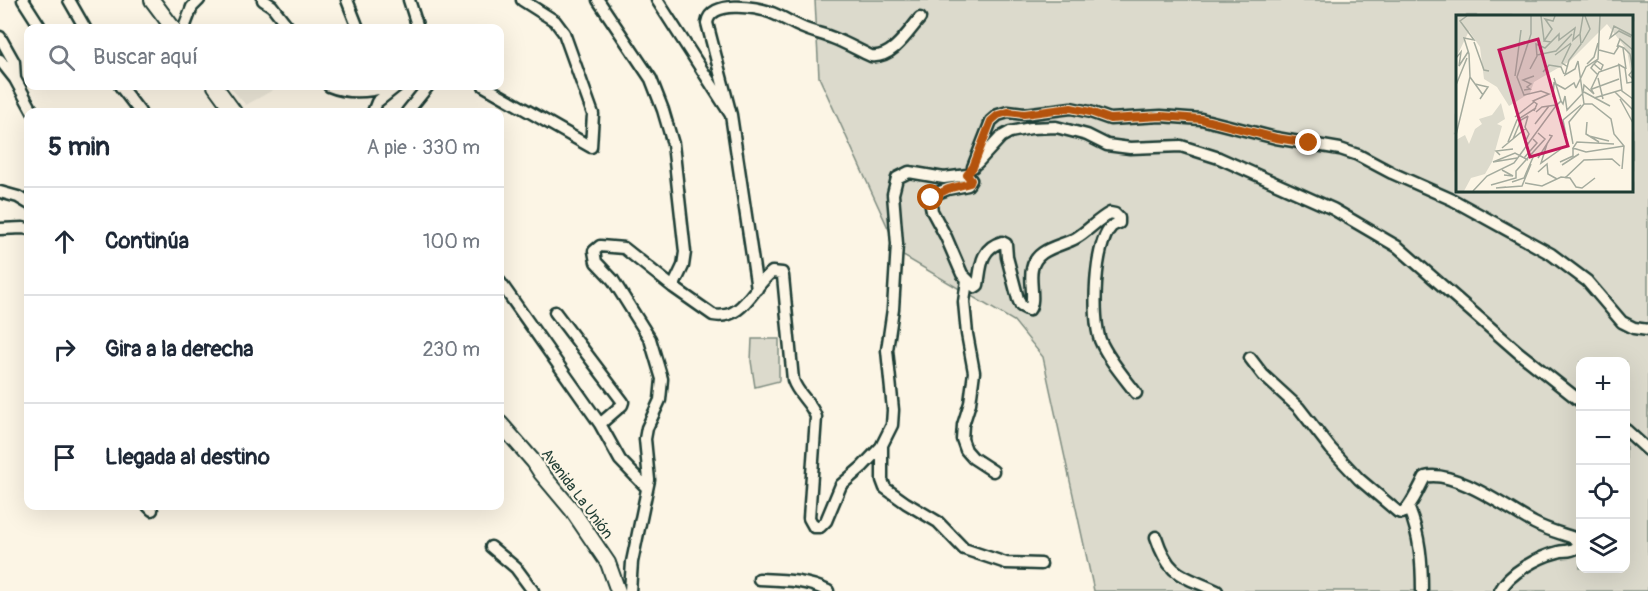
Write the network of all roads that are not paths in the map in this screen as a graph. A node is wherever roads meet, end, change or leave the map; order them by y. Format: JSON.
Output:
{"nodes":[{"id":1,"x":23,"y":0,"type":"edge"},
{"id":2,"x":69,"y":0,"type":"edge"},
{"id":3,"x":152,"y":0,"type":"edge"},
{"id":4,"x":199,"y":0,"type":"edge"},
{"id":5,"x":263,"y":0,"type":"edge"},
{"id":6,"x":347,"y":0,"type":"edge"},
{"id":7,"x":409,"y":0,"type":"edge"},
{"id":8,"x":522,"y":0,"type":"edge"},
{"id":9,"x":598,"y":0,"type":"edge"},
{"id":10,"x":657,"y":0,"type":"edge"},
{"id":11,"x":920,"y":18,"type":"dead end"},
{"id":12,"x":38,"y":24,"type":"edge"},
{"id":13,"x":83,"y":24,"type":"edge"},
{"id":14,"x":170,"y":24,"type":"edge"},
{"id":15,"x":186,"y":24,"type":"edge"},
{"id":16,"x":286,"y":24,"type":"edge"},
{"id":17,"x":356,"y":24,"type":"edge"},
{"id":18,"x":417,"y":24,"type":"edge"},
{"id":19,"x":0,"y":37,"type":"edge"},
{"id":20,"x":0,"y":60,"type":"edge"},
{"id":21,"x":15,"y":79,"type":"junction"},
{"id":22,"x":122,"y":90,"type":"edge"},
{"id":23,"x":218,"y":90,"type":"edge"},
{"id":24,"x":344,"y":90,"type":"edge"},
{"id":25,"x":378,"y":90,"type":"edge"},
{"id":26,"x":392,"y":90,"type":"edge"},
{"id":27,"x":425,"y":90,"type":"edge"},
{"id":28,"x":491,"y":90,"type":"edge"},
{"id":29,"x":31,"y":108,"type":"edge"},
{"id":30,"x":133,"y":108,"type":"edge"},
{"id":31,"x":231,"y":108,"type":"edge"},
{"id":32,"x":375,"y":108,"type":"edge"},
{"id":33,"x":410,"y":108,"type":"edge"},
{"id":34,"x":731,"y":115,"type":"junction"},
{"id":35,"x":970,"y":171,"type":"junction"},
{"id":36,"x":0,"y":192,"type":"edge"},
{"id":37,"x":24,"y":201,"type":"edge"},
{"id":38,"x":24,"y":228,"type":"edge"},
{"id":39,"x":0,"y":230,"type":"edge"},
{"id":40,"x":967,"y":280,"type":"junction"},
{"id":41,"x":673,"y":287,"type":"junction"},
{"id":42,"x":504,"y":288,"type":"edge"},
{"id":43,"x":757,"y":289,"type":"junction"},
{"id":44,"x":555,"y":312,"type":"dead end"},
{"id":45,"x":1648,"y":330,"type":"edge"},
{"id":46,"x":1250,"y":358,"type":"dead end"},
{"id":47,"x":1136,"y":393,"type":"dead end"},
{"id":48,"x":1576,"y":397,"type":"edge"},
{"id":49,"x":600,"y":424,"type":"junction"},
{"id":50,"x":504,"y":428,"type":"edge"},
{"id":51,"x":1630,"y":434,"type":"edge"},
{"id":52,"x":882,"y":446,"type":"junction"},
{"id":53,"x":1648,"y":450,"type":"edge"},
{"id":54,"x":993,"y":471,"type":"dead end"},
{"id":55,"x":647,"y":489,"type":"junction"},
{"id":56,"x":1409,"y":508,"type":"junction"},
{"id":57,"x":1156,"y":537,"type":"dead end"},
{"id":58,"x":491,"y":547,"type":"dead end"},
{"id":59,"x":1041,"y":564,"type":"dead end"},
{"id":60,"x":759,"y":579,"type":"dead end"},
{"id":61,"x":533,"y":591,"type":"edge"},
{"id":62,"x":618,"y":591,"type":"edge"},
{"id":63,"x":630,"y":591,"type":"edge"},
{"id":64,"x":828,"y":591,"type":"edge"},
{"id":65,"x":1216,"y":591,"type":"edge"},
{"id":66,"x":1422,"y":591,"type":"edge"},
{"id":67,"x":1500,"y":591,"type":"edge"}],
"edges":[{"from":1,"to":12,"type":"street"},
{"from":2,"to":13,"type":"street"},
{"from":3,"to":14,"type":"main road"},
{"from":4,"to":15,"type":"street"},
{"from":5,"to":16,"type":"street"},
{"from":6,"to":17,"type":"street"},
{"from":7,"to":18,"type":"street"},
{"from":8,"to":28,"type":"street"},
{"from":9,"to":41,"type":"street"},
{"from":10,"to":34,"type":"street"},
{"from":11,"to":34,"type":"street"},
{"from":19,"to":21,"type":"street"},
{"from":20,"to":21,"type":"street"},
{"from":21,"to":29,"type":"street"},
{"from":22,"to":30,"type":"street"},
{"from":23,"to":31,"type":"main road"},
{"from":24,"to":25,"type":"street"},
{"from":26,"to":32,"type":"street"},
{"from":27,"to":33,"type":"street"},
{"from":34,"to":43,"type":"street"},
{"from":35,"to":40,"type":"street"},
{"from":35,"to":45,"type":"street"},
{"from":35,"to":48,"type":"street"},
{"from":35,"to":52,"type":"street"},
{"from":36,"to":37,"type":"street"},
{"from":38,"to":39,"type":"street"},
{"from":40,"to":47,"type":"street"},
{"from":40,"to":54,"type":"street"},
{"from":41,"to":43,"type":"street"},
{"from":41,"to":55,"type":"street"},
{"from":42,"to":49,"type":"street"},
{"from":43,"to":52,"type":"street"},
{"from":44,"to":49,"type":"street"},
{"from":46,"to":56,"type":"street"},
{"from":49,"to":55,"type":"street"},
{"from":50,"to":62,"type":"main road","name":"Avenida La Unión"},
{"from":51,"to":53,"type":"street"},
{"from":52,"to":59,"type":"street"},
{"from":55,"to":63,"type":"street"},
{"from":56,"to":66,"type":"street"},
{"from":56,"to":67,"type":"street"},
{"from":57,"to":65,"type":"street"},
{"from":58,"to":61,"type":"street"},
{"from":60,"to":64,"type":"street"}]}
